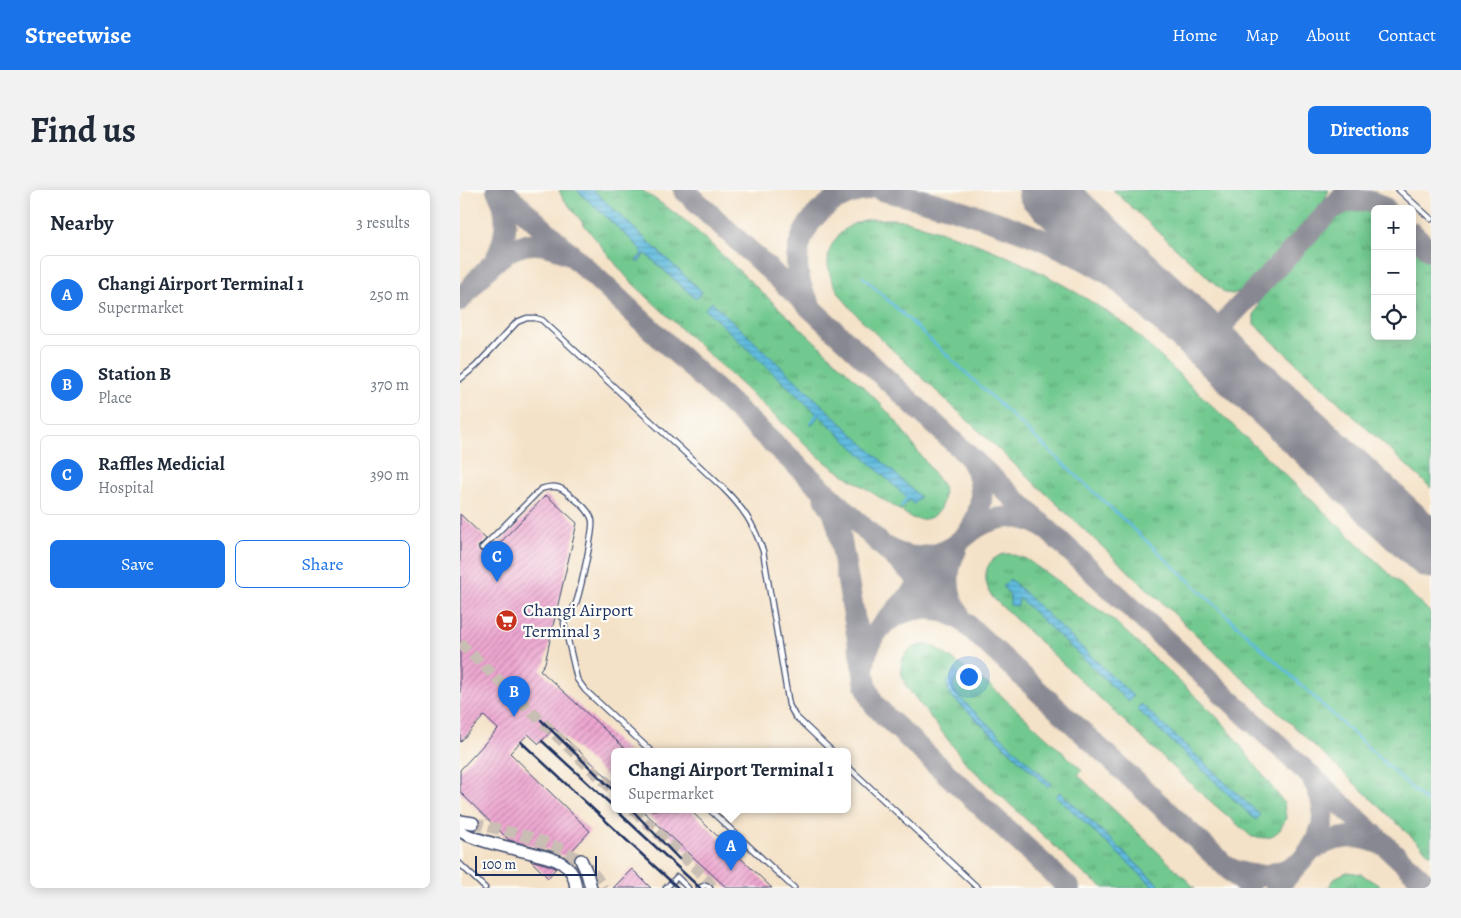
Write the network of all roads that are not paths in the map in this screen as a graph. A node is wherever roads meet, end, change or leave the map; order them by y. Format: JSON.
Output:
{"nodes":[{"id":1,"x":1399,"y":190,"type":"edge"},
{"id":2,"x":1431,"y":219,"type":"edge"},
{"id":3,"x":460,"y":379,"type":"edge"},
{"id":4,"x":482,"y":548,"type":"dead end"},
{"id":5,"x":556,"y":613,"type":"dead end"},
{"id":6,"x":565,"y":619,"type":"junction"},
{"id":7,"x":648,"y":748,"type":"edge"},
{"id":8,"x":829,"y":748,"type":"edge"},
{"id":9,"x":851,"y":770,"type":"edge"},
{"id":10,"x":713,"y":813,"type":"edge"},
{"id":11,"x":460,"y":814,"type":"edge"},
{"id":12,"x":460,"y":821,"type":"edge"},
{"id":13,"x":474,"y":823,"type":"joint"},
{"id":14,"x":460,"y":831,"type":"edge"},
{"id":15,"x":581,"y":860,"type":"dead end"},
{"id":16,"x":460,"y":864,"type":"edge"},
{"id":17,"x":485,"y":888,"type":"edge"},
{"id":18,"x":576,"y":888,"type":"edge"},
{"id":19,"x":591,"y":888,"type":"edge"},
{"id":20,"x":666,"y":888,"type":"edge"},
{"id":21,"x":688,"y":888,"type":"edge"},
{"id":22,"x":699,"y":888,"type":"edge"},
{"id":23,"x":710,"y":888,"type":"edge"},
{"id":24,"x":794,"y":888,"type":"edge"},
{"id":25,"x":978,"y":888,"type":"edge"}],
"edges":[{"from":1,"to":2,"type":"lane"},
{"from":3,"to":8,"type":"lane"},
{"from":4,"to":6,"type":"lane"},
{"from":5,"to":6,"type":"lane"},
{"from":6,"to":7,"type":"lane"},
{"from":9,"to":25,"type":"lane"},
{"from":10,"to":24,"type":"lane"},
{"from":11,"to":13,"type":"lane"},
{"from":12,"to":13,"type":"main road"},
{"from":14,"to":18,"type":"main road"},
{"from":15,"to":19,"type":"main road"},
{"from":16,"to":17,"type":"lane"},
{"from":20,"to":21,"type":"lane"},
{"from":22,"to":23,"type":"lane"}]}
